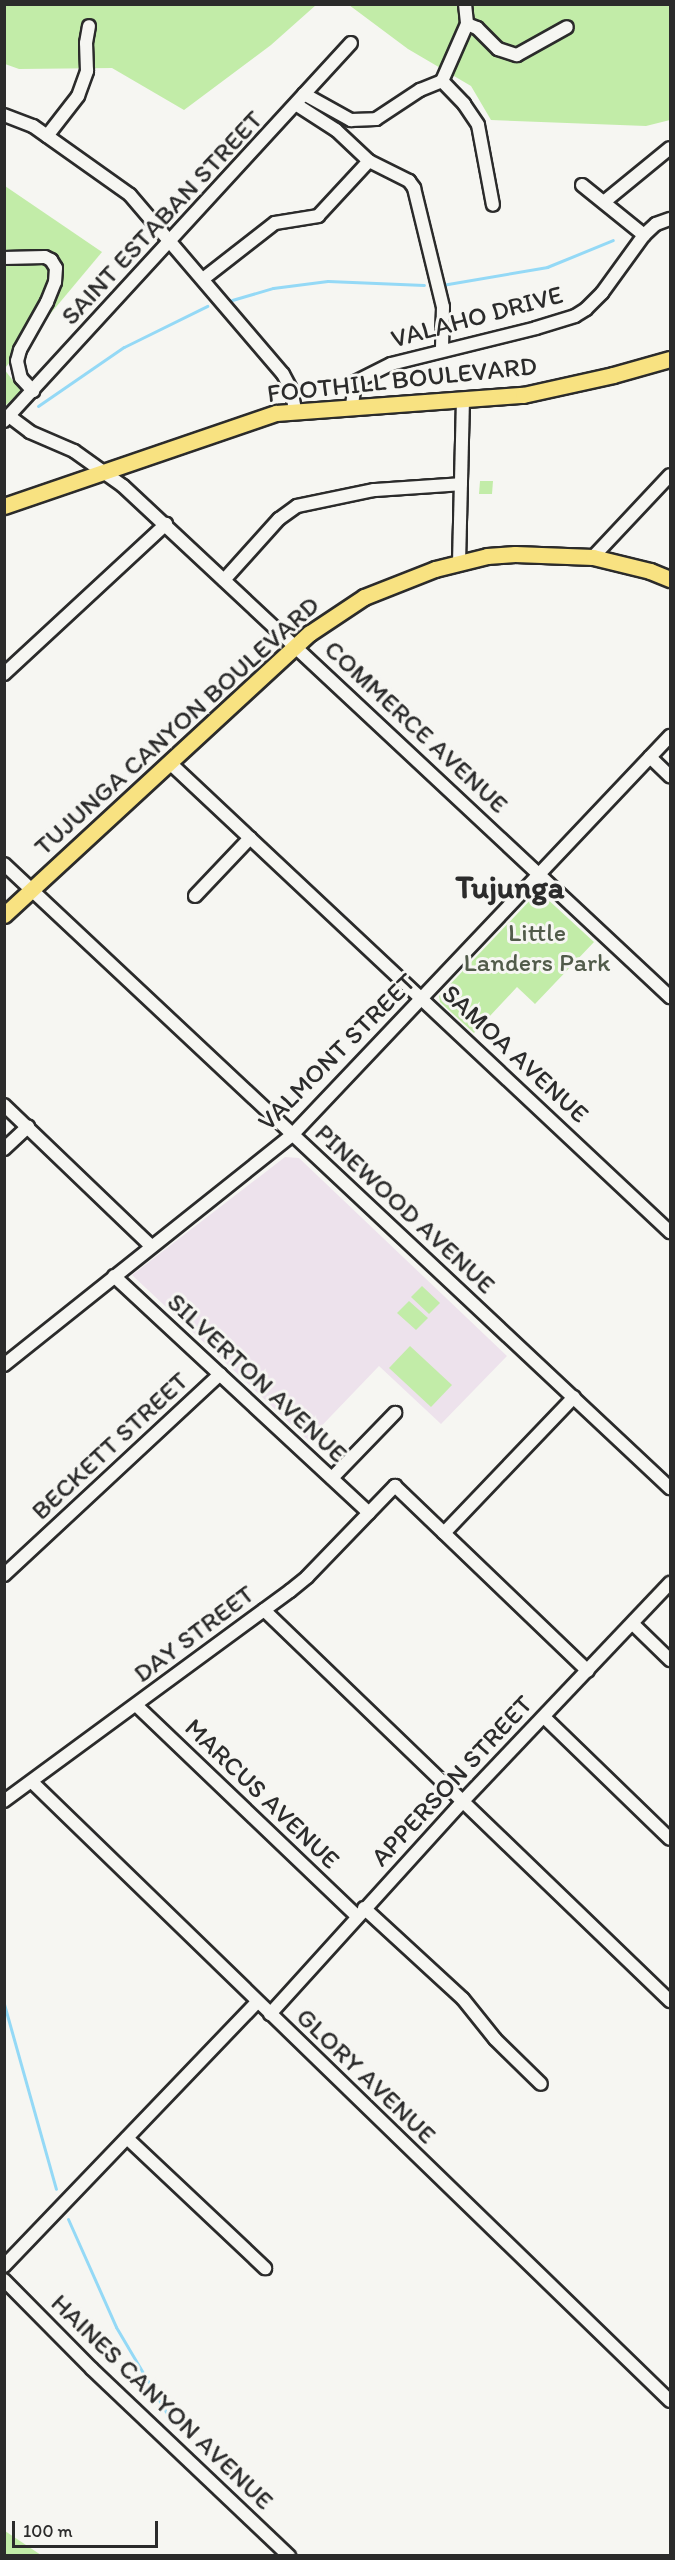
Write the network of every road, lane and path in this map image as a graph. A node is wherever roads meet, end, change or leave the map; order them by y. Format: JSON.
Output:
{"nodes":[{"id":1,"x":465,"y":4,"type":"edge"},
{"id":2,"x":467,"y":24,"type":"junction"},
{"id":3,"x":89,"y":26,"type":"dead end"},
{"id":4,"x":567,"y":27,"type":"dead end"},
{"id":5,"x":351,"y":43,"type":"dead end"},
{"id":6,"x":442,"y":81,"type":"junction"},
{"id":7,"x":304,"y":94,"type":"junction"},
{"id":8,"x":297,"y":105,"type":"junction"},
{"id":9,"x":4,"y":115,"type":"edge"},
{"id":10,"x":47,"y":136,"type":"junction"},
{"id":11,"x":670,"y":148,"type":"edge"},
{"id":12,"x":369,"y":161,"type":"junction"},
{"id":13,"x":582,"y":185,"type":"dead end"},
{"id":14,"x":604,"y":202,"type":"junction"},
{"id":15,"x":494,"y":205,"type":"dead end"},
{"id":16,"x":670,"y":219,"type":"edge"},
{"id":17,"x":644,"y":235,"type":"junction"},
{"id":18,"x":170,"y":242,"type":"junction"},
{"id":19,"x":4,"y":258,"type":"edge"},
{"id":20,"x":203,"y":279,"type":"junction"},
{"id":21,"x":442,"y":349,"type":"junction"},
{"id":22,"x":670,"y":359,"type":"edge"},
{"id":23,"x":33,"y":391,"type":"junction"},
{"id":24,"x":463,"y":400,"type":"junction"},
{"id":25,"x":352,"y":406,"type":"junction"},
{"id":26,"x":295,"y":410,"type":"junction"},
{"id":27,"x":7,"y":419,"type":"edge"},
{"id":28,"x":103,"y":471,"type":"junction"},
{"id":29,"x":670,"y":475,"type":"edge"},
{"id":30,"x":461,"y":484,"type":"junction"},
{"id":31,"x":4,"y":506,"type":"edge"},
{"id":32,"x":165,"y":524,"type":"junction"},
{"id":33,"x":593,"y":556,"type":"junction"},
{"id":34,"x":459,"y":562,"type":"junction"},
{"id":35,"x":224,"y":579,"type":"junction"},
{"id":36,"x":670,"y":579,"type":"edge"},
{"id":37,"x":296,"y":647,"type":"junction"},
{"id":38,"x":4,"y":674,"type":"edge"},
{"id":39,"x":670,"y":736,"type":"edge"},
{"id":40,"x":650,"y":758,"type":"junction"},
{"id":41,"x":170,"y":763,"type":"junction"},
{"id":42,"x":670,"y":776,"type":"edge"},
{"id":43,"x":250,"y":838,"type":"junction"},
{"id":44,"x":4,"y":864,"type":"edge"},
{"id":45,"x":541,"y":874,"type":"junction"},
{"id":46,"x":31,"y":890,"type":"junction"},
{"id":47,"x":195,"y":896,"type":"dead end"},
{"id":48,"x":4,"y":915,"type":"edge"},
{"id":49,"x":670,"y":997,"type":"edge"},
{"id":50,"x":423,"y":998,"type":"junction"},
{"id":51,"x":4,"y":1105,"type":"edge"},
{"id":52,"x":28,"y":1127,"type":"junction"},
{"id":53,"x":292,"y":1135,"type":"junction"},
{"id":54,"x":4,"y":1149,"type":"edge"},
{"id":55,"x":670,"y":1232,"type":"edge"},
{"id":56,"x":151,"y":1246,"type":"junction"},
{"id":57,"x":114,"y":1276,"type":"junction"},
{"id":58,"x":4,"y":1365,"type":"edge"},
{"id":59,"x":220,"y":1374,"type":"junction"},
{"id":60,"x":574,"y":1397,"type":"junction"},
{"id":61,"x":394,"y":1413,"type":"dead end"},
{"id":62,"x":332,"y":1478,"type":"junction"},
{"id":63,"x":670,"y":1488,"type":"edge"},
{"id":64,"x":369,"y":1512,"type":"junction"},
{"id":65,"x":444,"y":1533,"type":"junction"},
{"id":66,"x":4,"y":1575,"type":"edge"},
{"id":67,"x":670,"y":1583,"type":"edge"},
{"id":68,"x":264,"y":1610,"type":"junction"},
{"id":69,"x":633,"y":1624,"type":"junction"},
{"id":70,"x":670,"y":1660,"type":"edge"},
{"id":71,"x":588,"y":1671,"type":"junction"},
{"id":72,"x":136,"y":1705,"type":"junction"},
{"id":73,"x":544,"y":1717,"type":"junction"},
{"id":74,"x":32,"y":1782,"type":"junction"},
{"id":75,"x":463,"y":1801,"type":"junction"},
{"id":76,"x":4,"y":1802,"type":"edge"},
{"id":77,"x":670,"y":1839,"type":"edge"},
{"id":78,"x":361,"y":1912,"type":"junction"},
{"id":79,"x":670,"y":2001,"type":"edge"},
{"id":80,"x":257,"y":2002,"type":"junction"},
{"id":81,"x":270,"y":2014,"type":"junction"},
{"id":82,"x":541,"y":2084,"type":"dead end"},
{"id":83,"x":127,"y":2138,"type":"junction"},
{"id":84,"x":4,"y":2266,"type":"edge"},
{"id":85,"x":265,"y":2268,"type":"dead end"},
{"id":86,"x":4,"y":2280,"type":"edge"},
{"id":87,"x":670,"y":2401,"type":"edge"},
{"id":88,"x":289,"y":2556,"type":"edge"}],
"edges":[{"from":1,"to":2,"type":"street"},
{"from":2,"to":4,"type":"street"},
{"from":2,"to":6,"type":"street"},
{"from":3,"to":10,"type":"street"},
{"from":5,"to":7,"type":"street","name":"SAINT ESTABAN STREET"},
{"from":6,"to":7,"type":"street"},
{"from":6,"to":15,"type":"street"},
{"from":7,"to":8,"type":"street","name":"SAINT ESTABAN STREET"},
{"from":8,"to":12,"type":"street"},
{"from":8,"to":18,"type":"street","name":"SAINT ESTABAN STREET"},
{"from":9,"to":10,"type":"street"},
{"from":10,"to":18,"type":"street"},
{"from":11,"to":14,"type":"street"},
{"from":12,"to":20,"type":"street"},
{"from":12,"to":21,"type":"street"},
{"from":13,"to":14,"type":"street"},
{"from":14,"to":17,"type":"street"},
{"from":16,"to":17,"type":"street","name":"VALAHO DRIVE"},
{"from":17,"to":21,"type":"street","name":"VALAHO DRIVE"},
{"from":18,"to":20,"type":"street"},
{"from":18,"to":23,"type":"street","name":"SAINT ESTABAN STREET"},
{"from":19,"to":23,"type":"street"},
{"from":20,"to":26,"type":"street"},
{"from":21,"to":25,"type":"street","name":"VALAHO DRIVE"},
{"from":22,"to":24,"type":"main road","name":"FOOTHILL BOULEVARD"},
{"from":23,"to":27,"type":"street","name":"SAINT ESTABAN STREET"},
{"from":24,"to":25,"type":"main road","name":"FOOTHILL BOULEVARD"},
{"from":24,"to":30,"type":"street"},
{"from":25,"to":26,"type":"main road","name":"FOOTHILL BOULEVARD"},
{"from":26,"to":28,"type":"main road","name":"FOOTHILL BOULEVARD"},
{"from":27,"to":28,"type":"street","name":"COMMERCE AVENUE"},
{"from":28,"to":31,"type":"main road","name":"FOOTHILL BOULEVARD"},
{"from":28,"to":32,"type":"street","name":"COMMERCE AVENUE"},
{"from":29,"to":33,"type":"street"},
{"from":30,"to":34,"type":"street"},
{"from":30,"to":35,"type":"street"},
{"from":32,"to":35,"type":"street","name":"COMMERCE AVENUE"},
{"from":32,"to":38,"type":"street"},
{"from":33,"to":34,"type":"main road","name":"TUJUNGA CANYON BOULEVARD"},
{"from":33,"to":36,"type":"main road","name":"TUJUNGA CANYON BOULEVARD"},
{"from":34,"to":37,"type":"main road","name":"TUJUNGA CANYON BOULEVARD"},
{"from":35,"to":37,"type":"street","name":"COMMERCE AVENUE"},
{"from":37,"to":41,"type":"main road","name":"TUJUNGA CANYON BOULEVARD"},
{"from":37,"to":45,"type":"street","name":"COMMERCE AVENUE"},
{"from":39,"to":40,"type":"street","name":"VALMONT STREET"},
{"from":40,"to":42,"type":"street"},
{"from":40,"to":45,"type":"street","name":"VALMONT STREET"},
{"from":41,"to":43,"type":"street","name":"SAMOA AVENUE"},
{"from":41,"to":46,"type":"main road","name":"TUJUNGA CANYON BOULEVARD"},
{"from":43,"to":47,"type":"street"},
{"from":43,"to":50,"type":"street","name":"SAMOA AVENUE"},
{"from":44,"to":46,"type":"street","name":"PINEWOOD AVENUE"},
{"from":45,"to":49,"type":"street","name":"COMMERCE AVENUE"},
{"from":45,"to":50,"type":"street","name":"VALMONT STREET"},
{"from":46,"to":48,"type":"main road","name":"TUJUNGA CANYON BOULEVARD"},
{"from":46,"to":53,"type":"street","name":"PINEWOOD AVENUE"},
{"from":50,"to":53,"type":"street","name":"VALMONT STREET"},
{"from":50,"to":55,"type":"street","name":"SAMOA AVENUE"},
{"from":51,"to":52,"type":"street"},
{"from":52,"to":54,"type":"street"},
{"from":52,"to":56,"type":"street"},
{"from":53,"to":56,"type":"street","name":"VALMONT STREET"},
{"from":53,"to":60,"type":"street","name":"PINEWOOD AVENUE"},
{"from":56,"to":57,"type":"street","name":"VALMONT STREET"},
{"from":57,"to":58,"type":"street","name":"VALMONT STREET"},
{"from":57,"to":59,"type":"street","name":"SILVERTON AVENUE"},
{"from":59,"to":62,"type":"street","name":"SILVERTON AVENUE"},
{"from":59,"to":66,"type":"street","name":"BECKETT STREET"},
{"from":60,"to":63,"type":"street","name":"PINEWOOD AVENUE"},
{"from":60,"to":65,"type":"street"},
{"from":61,"to":62,"type":"street"},
{"from":62,"to":64,"type":"street","name":"SILVERTON AVENUE"},
{"from":64,"to":65,"type":"street","name":"DAY STREET"},
{"from":64,"to":68,"type":"street","name":"DAY STREET"},
{"from":65,"to":71,"type":"street"},
{"from":67,"to":69,"type":"street","name":"APPERSON STREET"},
{"from":68,"to":72,"type":"street","name":"DAY STREET"},
{"from":68,"to":75,"type":"street"},
{"from":69,"to":70,"type":"street"},
{"from":69,"to":71,"type":"street","name":"APPERSON STREET"},
{"from":71,"to":73,"type":"street","name":"APPERSON STREET"},
{"from":72,"to":74,"type":"street","name":"DAY STREET"},
{"from":72,"to":78,"type":"street","name":"MARCUS AVENUE"},
{"from":73,"to":75,"type":"street","name":"APPERSON STREET"},
{"from":73,"to":77,"type":"street"},
{"from":74,"to":76,"type":"street","name":"DAY STREET"},
{"from":74,"to":80,"type":"street","name":"GLORY AVENUE"},
{"from":75,"to":78,"type":"street","name":"APPERSON STREET"},
{"from":75,"to":79,"type":"street"},
{"from":78,"to":81,"type":"street","name":"APPERSON STREET"},
{"from":78,"to":82,"type":"street","name":"MARCUS AVENUE"},
{"from":80,"to":81,"type":"street","name":"GLORY AVENUE"},
{"from":80,"to":83,"type":"street"},
{"from":81,"to":87,"type":"street","name":"GLORY AVENUE"},
{"from":83,"to":84,"type":"street"},
{"from":83,"to":85,"type":"street"},
{"from":86,"to":88,"type":"street","name":"HAINES CANYON AVENUE"}]}
